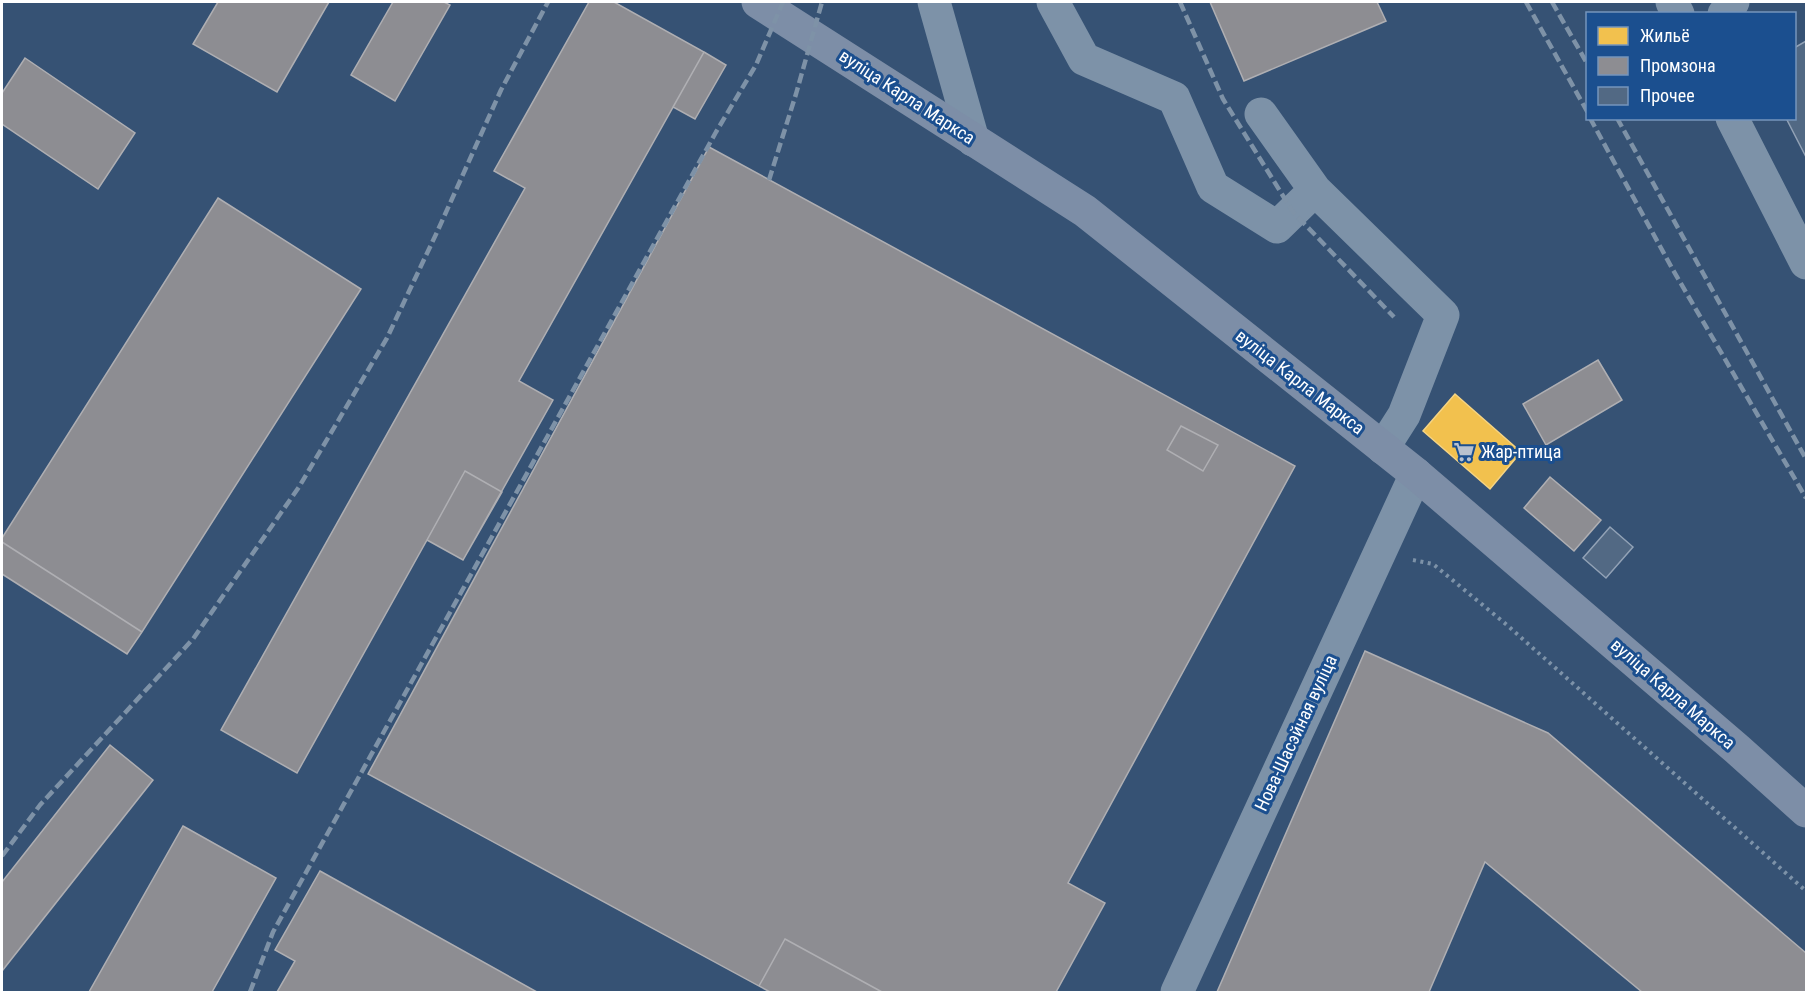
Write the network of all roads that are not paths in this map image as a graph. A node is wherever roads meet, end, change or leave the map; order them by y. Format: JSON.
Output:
{"nodes":[{"id":1,"x":758,"y":2,"type":"edge"},
{"id":2,"x":934,"y":2,"type":"edge"},
{"id":3,"x":1053,"y":2,"type":"edge"},
{"id":4,"x":1261,"y":114,"type":"dead end"},
{"id":5,"x":1733,"y":120,"type":"edge"},
{"id":6,"x":973,"y":140,"type":"junction"},
{"id":7,"x":1315,"y":190,"type":"junction"},
{"id":8,"x":1806,"y":264,"type":"edge"},
{"id":9,"x":1383,"y":448,"type":"junction"},
{"id":10,"x":1416,"y":474,"type":"junction"},
{"id":11,"x":1806,"y":811,"type":"edge"},
{"id":12,"x":1177,"y":993,"type":"edge"}],
"edges":[{"from":1,"to":6,"type":"main road","name":"вуліца Карла Маркса"},
{"from":2,"to":6,"type":"street"},
{"from":3,"to":7,"type":"street"},
{"from":4,"to":7,"type":"street"},
{"from":5,"to":8,"type":"street"},
{"from":6,"to":9,"type":"main road","name":"вуліца Карла Маркса"},
{"from":7,"to":9,"type":"street"},
{"from":9,"to":10,"type":"main road","name":"вуліца Карла Маркса"},
{"from":10,"to":11,"type":"main road","name":"вуліца Карла Маркса"},
{"from":10,"to":12,"type":"street","name":"Нова-Шасэйная вуліца"}]}
